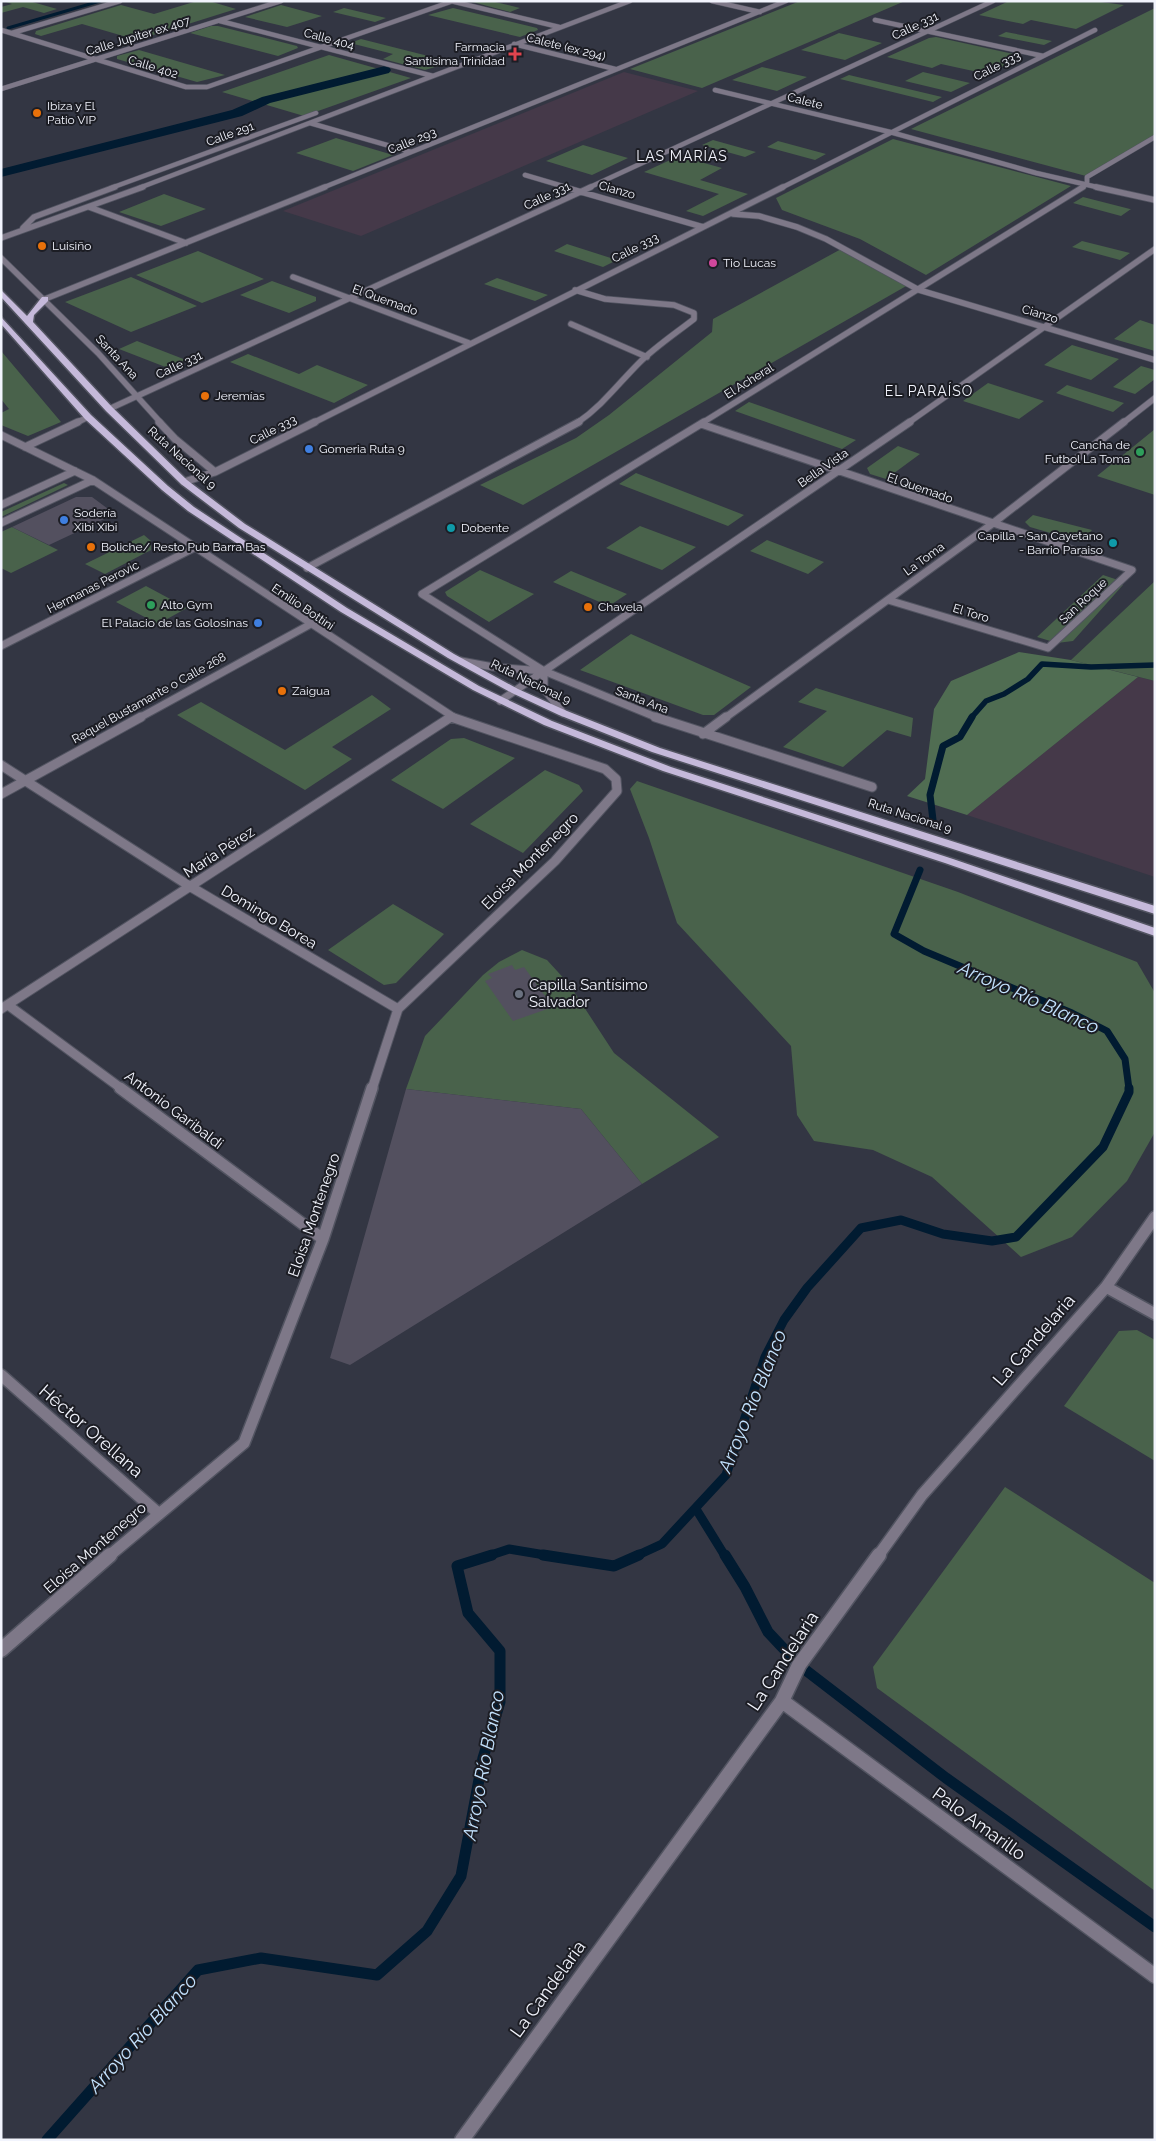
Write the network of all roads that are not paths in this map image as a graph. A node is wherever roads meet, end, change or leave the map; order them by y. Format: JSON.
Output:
{"nodes":[{"id":1,"x":120,"y":1,"type":"edge"},
{"id":2,"x":281,"y":1,"type":"edge"},
{"id":3,"x":452,"y":1,"type":"edge"},
{"id":4,"x":630,"y":1,"type":"edge"},
{"id":5,"x":712,"y":1,"type":"edge"},
{"id":6,"x":786,"y":1,"type":"edge"},
{"id":7,"x":993,"y":1,"type":"edge"},
{"id":8,"x":760,"y":12,"type":"junction"},
{"id":9,"x":875,"y":20,"type":"dead end"},
{"id":10,"x":220,"y":21,"type":"junction"},
{"id":11,"x":560,"y":27,"type":"junction"},
{"id":12,"x":1,"y":30,"type":"edge"},
{"id":13,"x":1095,"y":30,"type":"dead end"},
{"id":14,"x":926,"y":31,"type":"junction"},
{"id":15,"x":12,"y":33,"type":"junction"},
{"id":16,"x":513,"y":44,"type":"junction"},
{"id":17,"x":325,"y":48,"type":"junction"},
{"id":18,"x":1042,"y":56,"type":"junction"},
{"id":19,"x":95,"y":59,"type":"junction"},
{"id":20,"x":451,"y":68,"type":"junction"},
{"id":21,"x":615,"y":70,"type":"junction"},
{"id":22,"x":423,"y":74,"type":"junction"},
{"id":23,"x":433,"y":76,"type":"junction"},
{"id":24,"x":1,"y":88,"type":"edge"},
{"id":25,"x":714,"y":90,"type":"dead end"},
{"id":26,"x":772,"y":103,"type":"junction"},
{"id":27,"x":310,"y":123,"type":"junction"},
{"id":28,"x":890,"y":132,"type":"junction"},
{"id":29,"x":1155,"y":138,"type":"edge"},
{"id":30,"x":411,"y":152,"type":"junction"},
{"id":31,"x":525,"y":175,"type":"dead end"},
{"id":32,"x":1087,"y":184,"type":"junction"},
{"id":33,"x":581,"y":191,"type":"junction"},
{"id":34,"x":1155,"y":200,"type":"edge"},
{"id":35,"x":748,"y":205,"type":"junction"},
{"id":36,"x":89,"y":207,"type":"junction"},
{"id":37,"x":730,"y":214,"type":"junction"},
{"id":38,"x":759,"y":216,"type":"junction"},
{"id":39,"x":703,"y":227,"type":"junction"},
{"id":40,"x":21,"y":231,"type":"junction"},
{"id":41,"x":1,"y":238,"type":"edge"},
{"id":42,"x":186,"y":243,"type":"junction"},
{"id":43,"x":1155,"y":249,"type":"edge"},
{"id":44,"x":1,"y":258,"type":"edge"},
{"id":45,"x":293,"y":277,"type":"dead end"},
{"id":46,"x":575,"y":290,"type":"junction"},
{"id":47,"x":919,"y":290,"type":"junction"},
{"id":48,"x":1,"y":292,"type":"edge"},
{"id":49,"x":349,"y":298,"type":"junction"},
{"id":50,"x":45,"y":300,"type":"junction"},
{"id":51,"x":1,"y":318,"type":"edge"},
{"id":52,"x":29,"y":322,"type":"junction"},
{"id":53,"x":571,"y":324,"type":"dead end"},
{"id":54,"x":1043,"y":326,"type":"junction"},
{"id":55,"x":469,"y":343,"type":"junction"},
{"id":56,"x":647,"y":357,"type":"junction"},
{"id":57,"x":1155,"y":360,"type":"edge"},
{"id":58,"x":137,"y":396,"type":"junction"},
{"id":59,"x":1155,"y":398,"type":"edge"},
{"id":60,"x":109,"y":409,"type":"junction"},
{"id":61,"x":88,"y":417,"type":"junction"},
{"id":62,"x":701,"y":424,"type":"junction"},
{"id":63,"x":1,"y":435,"type":"edge"},
{"id":64,"x":25,"y":447,"type":"junction"},
{"id":65,"x":75,"y":471,"type":"junction"},
{"id":66,"x":215,"y":472,"type":"junction"},
{"id":67,"x":838,"y":472,"type":"junction"},
{"id":68,"x":93,"y":480,"type":"junction"},
{"id":69,"x":184,"y":482,"type":"junction"},
{"id":70,"x":1,"y":505,"type":"edge"},
{"id":71,"x":1,"y":523,"type":"edge"},
{"id":72,"x":992,"y":524,"type":"junction"},
{"id":73,"x":194,"y":548,"type":"junction"},
{"id":74,"x":307,"y":568,"type":"junction"},
{"id":75,"x":1132,"y":570,"type":"joint"},
{"id":76,"x":422,"y":594,"type":"joint"},
{"id":77,"x":888,"y":600,"type":"junction"},
{"id":78,"x":309,"y":625,"type":"junction"},
{"id":79,"x":1,"y":646,"type":"edge"},
{"id":80,"x":1048,"y":648,"type":"joint"},
{"id":81,"x":461,"y":661,"type":"junction"},
{"id":82,"x":544,"y":671,"type":"junction"},
{"id":83,"x":515,"y":691,"type":"junction"},
{"id":84,"x":500,"y":701,"type":"junction"},
{"id":85,"x":563,"y":713,"type":"junction"},
{"id":86,"x":451,"y":718,"type":"junction"},
{"id":87,"x":703,"y":734,"type":"junction"},
{"id":88,"x":1,"y":765,"type":"edge"},
{"id":89,"x":605,"y":770,"type":"joint"},
{"id":90,"x":26,"y":780,"type":"junction"},
{"id":91,"x":872,"y":787,"type":"dead end"},
{"id":92,"x":1,"y":794,"type":"edge"},
{"id":93,"x":192,"y":887,"type":"junction"},
{"id":94,"x":1155,"y":910,"type":"edge"},
{"id":95,"x":1155,"y":932,"type":"edge"},
{"id":96,"x":4,"y":1007,"type":"edge"},
{"id":97,"x":398,"y":1009,"type":"junction"},
{"id":98,"x":1155,"y":1217,"type":"edge"},
{"id":99,"x":323,"y":1238,"type":"junction"},
{"id":100,"x":1106,"y":1287,"type":"junction"},
{"id":101,"x":1155,"y":1314,"type":"edge"},
{"id":102,"x":1,"y":1375,"type":"edge"},
{"id":103,"x":158,"y":1513,"type":"junction"},
{"id":104,"x":1,"y":1650,"type":"edge"},
{"id":105,"x":782,"y":1701,"type":"junction"},
{"id":106,"x":1155,"y":1976,"type":"edge"},
{"id":107,"x":462,"y":2140,"type":"edge"}],
"edges":[{"from":1,"to":15,"type":"street"},
{"from":2,"to":10,"type":"street","name":"Calle Jupiter ex 407"},
{"from":3,"to":11,"type":"street"},
{"from":3,"to":17,"type":"street","name":"Calle 402"},
{"from":4,"to":11,"type":"street","name":"Calle 291"},
{"from":5,"to":8,"type":"street"},
{"from":6,"to":8,"type":"street","name":"Calle 293"},
{"from":7,"to":14,"type":"street","name":"Calle 331"},
{"from":8,"to":21,"type":"street","name":"Calle 293"},
{"from":9,"to":14,"type":"street"},
{"from":10,"to":17,"type":"street","name":"Calle 404"},
{"from":10,"to":19,"type":"street","name":"Calle Jupiter ex 407"},
{"from":11,"to":16,"type":"street","name":"Calle 291"},
{"from":12,"to":15,"type":"street","name":"Calle 402"},
{"from":13,"to":18,"type":"street","name":"Calle 333"},
{"from":14,"to":18,"type":"street"},
{"from":14,"to":26,"type":"street","name":"Calle 331"},
{"from":15,"to":19,"type":"street","name":"Calle 402"},
{"from":16,"to":20,"type":"street","name":"Calle 291"},
{"from":16,"to":21,"type":"street","name":"Calete (ex 294)"},
{"from":17,"to":19,"type":"street","name":"Calle 402"},
{"from":17,"to":22,"type":"street","name":"Calle 404"},
{"from":18,"to":28,"type":"street","name":"Calle 333"},
{"from":19,"to":24,"type":"street","name":"Calle Jupiter ex 407"},
{"from":20,"to":22,"type":"street","name":"Calle 291"},
{"from":20,"to":23,"type":"street","name":"Calle 291"},
{"from":21,"to":30,"type":"street","name":"Calle 293"},
{"from":22,"to":23,"type":"street","name":"Calle 404"},
{"from":22,"to":40,"type":"street","name":"Calle 291"},
{"from":23,"to":27,"type":"street","name":"Calle 291"},
{"from":25,"to":26,"type":"street","name":"Calete"},
{"from":26,"to":28,"type":"street","name":"Calete"},
{"from":26,"to":33,"type":"street","name":"Calle 331"},
{"from":27,"to":30,"type":"street"},
{"from":27,"to":36,"type":"street","name":"Calle 291"},
{"from":28,"to":32,"type":"street","name":"Calete"},
{"from":28,"to":35,"type":"street","name":"Calle 333"},
{"from":29,"to":32,"type":"street","name":"El Acheral"},
{"from":30,"to":42,"type":"street","name":"Calle 293"},
{"from":31,"to":33,"type":"street","name":"Cianzo"},
{"from":32,"to":34,"type":"street"},
{"from":32,"to":47,"type":"street","name":"El Acheral"},
{"from":33,"to":39,"type":"street","name":"Cianzo"},
{"from":33,"to":49,"type":"street","name":"Calle 331"},
{"from":35,"to":37,"type":"street","name":"Calle 333"},
{"from":35,"to":38,"type":"street"},
{"from":36,"to":40,"type":"street","name":"Calle 291"},
{"from":36,"to":42,"type":"street"},
{"from":37,"to":38,"type":"street","name":"Cianzo"},
{"from":37,"to":39,"type":"street","name":"Calle 333"},
{"from":38,"to":47,"type":"street","name":"Cianzo"},
{"from":39,"to":46,"type":"street","name":"Calle 333"},
{"from":40,"to":41,"type":"street","name":"Calle 291"},
{"from":42,"to":50,"type":"street","name":"Calle 293"},
{"from":43,"to":54,"type":"street","name":"Bella Vista"},
{"from":44,"to":50,"type":"street","name":"Santa Ana"},
{"from":45,"to":49,"type":"street","name":"El Quemado"},
{"from":46,"to":55,"type":"street","name":"Calle 333"},
{"from":46,"to":56,"type":"street"},
{"from":47,"to":54,"type":"street","name":"Cianzo"},
{"from":47,"to":62,"type":"street","name":"El Acheral"},
{"from":48,"to":52,"type":"main road","name":"Ruta Nacional 9"},
{"from":49,"to":55,"type":"street","name":"El Quemado"},
{"from":49,"to":58,"type":"street","name":"Calle 331"},
{"from":50,"to":52,"type":"main road"},
{"from":50,"to":58,"type":"street","name":"Santa Ana"},
{"from":51,"to":61,"type":"main road","name":"Ruta Nacional 9"},
{"from":52,"to":60,"type":"main road","name":"Ruta Nacional 9"},
{"from":53,"to":56,"type":"street"},
{"from":54,"to":57,"type":"street","name":"Cianzo"},
{"from":54,"to":67,"type":"street","name":"Bella Vista"},
{"from":55,"to":66,"type":"street","name":"Calle 333"},
{"from":56,"to":74,"type":"street"},
{"from":58,"to":60,"type":"street","name":"Calle 331"},
{"from":58,"to":66,"type":"street","name":"Santa Ana"},
{"from":59,"to":72,"type":"street","name":"La Toma"},
{"from":60,"to":69,"type":"main road","name":"Ruta Nacional 9"},
{"from":61,"to":64,"type":"street"},
{"from":61,"to":84,"type":"main road","name":"Ruta Nacional 9"},
{"from":62,"to":67,"type":"street","name":"El Quemado"},
{"from":62,"to":76,"type":"street","name":"El Acheral"},
{"from":63,"to":64,"type":"street","name":"Emilio Bottini"},
{"from":64,"to":65,"type":"street","name":"Emilio Bottini"},
{"from":65,"to":68,"type":"street","name":"Emilio Bottini"},
{"from":65,"to":70,"type":"street"},
{"from":66,"to":69,"type":"street","name":"Calle 333"},
{"from":67,"to":72,"type":"street","name":"El Quemado"},
{"from":67,"to":82,"type":"street","name":"Bella Vista"},
{"from":68,"to":71,"type":"street"},
{"from":68,"to":73,"type":"street","name":"Emilio Bottini"},
{"from":69,"to":74,"type":"main road","name":"Ruta Nacional 9"},
{"from":72,"to":75,"type":"street","name":"El Quemado"},
{"from":72,"to":77,"type":"street","name":"La Toma"},
{"from":73,"to":78,"type":"street","name":"Emilio Bottini"},
{"from":73,"to":79,"type":"street","name":"Hermanas Perovic"},
{"from":74,"to":81,"type":"main road","name":"Ruta Nacional 9"},
{"from":75,"to":80,"type":"street","name":"San Roque"},
{"from":76,"to":82,"type":"street","name":"Santa Ana"},
{"from":77,"to":80,"type":"street","name":"El Toro"},
{"from":77,"to":87,"type":"street","name":"La Toma"},
{"from":78,"to":86,"type":"street","name":"Emilio Bottini"},
{"from":78,"to":90,"type":"street","name":"Raquel Bustamante o Calle 268"},
{"from":81,"to":82,"type":"street"},
{"from":81,"to":83,"type":"main road","name":"Ruta Nacional 9"},
{"from":82,"to":83,"type":"street","name":"Bella Vista"},
{"from":82,"to":85,"type":"street"},
{"from":82,"to":87,"type":"street","name":"Santa Ana"},
{"from":83,"to":84,"type":"street","name":"Bella Vista"},
{"from":83,"to":85,"type":"main road","name":"Ruta Nacional 9"},
{"from":84,"to":95,"type":"main road","name":"Ruta Nacional 9"},
{"from":85,"to":94,"type":"main road","name":"Ruta Nacional 9"},
{"from":86,"to":89,"type":"street","name":"Emilio Bottini"},
{"from":86,"to":93,"type":"street","name":"María Pérez"},
{"from":87,"to":91,"type":"street","name":"Santa Ana"},
{"from":88,"to":90,"type":"street","name":"Domingo Borea"},
{"from":89,"to":97,"type":"street","name":"Eloisa Montenegro"},
{"from":90,"to":92,"type":"street","name":"Raquel Bustamante o Calle 268"},
{"from":90,"to":93,"type":"street","name":"Domingo Borea"},
{"from":93,"to":96,"type":"street","name":"María Pérez"},
{"from":93,"to":97,"type":"street","name":"Domingo Borea"},
{"from":96,"to":99,"type":"street","name":"Antonio Garibaldi"},
{"from":97,"to":99,"type":"street","name":"Eloisa Montenegro"},
{"from":98,"to":100,"type":"street","name":"La Candelaria"},
{"from":99,"to":103,"type":"street","name":"Eloisa Montenegro"},
{"from":100,"to":101,"type":"street"},
{"from":100,"to":105,"type":"street","name":"La Candelaria"},
{"from":102,"to":103,"type":"street","name":"Héctor Orellana"},
{"from":103,"to":104,"type":"street","name":"Eloisa Montenegro"},
{"from":105,"to":106,"type":"street","name":"Palo Amarillo"},
{"from":105,"to":107,"type":"street","name":"La Candelaria"}]}
